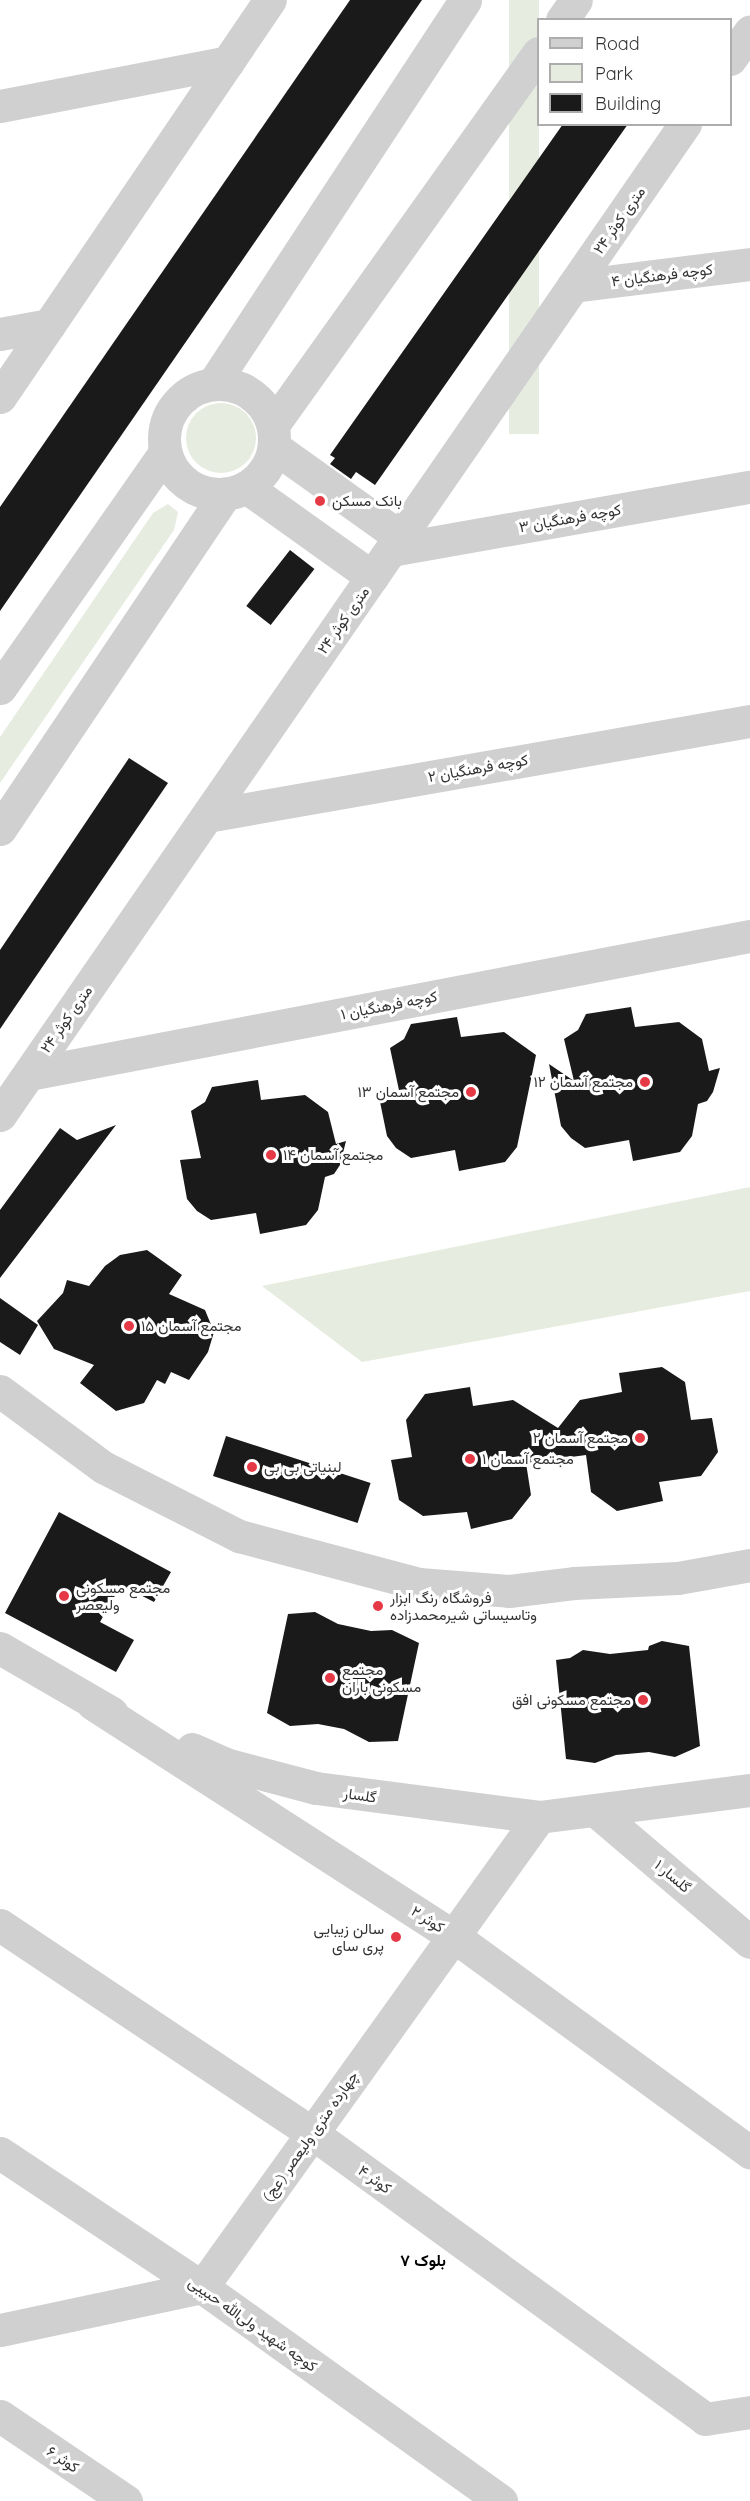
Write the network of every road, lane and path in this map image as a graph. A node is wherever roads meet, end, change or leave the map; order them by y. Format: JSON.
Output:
{"nodes":[{"id":1,"x":270,"y":0,"type":"edge"},
{"id":2,"x":465,"y":0,"type":"edge"},
{"id":3,"x":576,"y":0,"type":"edge"},
{"id":4,"x":563,"y":18,"type":"edge"},
{"id":5,"x":537,"y":54,"type":"edge"},
{"id":6,"x":228,"y":63,"type":"junction"},
{"id":7,"x":0,"y":106,"type":"edge"},
{"id":8,"x":684,"y":126,"type":"edge"},
{"id":9,"x":750,"y":264,"type":"edge"},
{"id":10,"x":573,"y":286,"type":"junction"},
{"id":11,"x":49,"y":326,"type":"junction"},
{"id":12,"x":0,"y":334,"type":"edge"},
{"id":13,"x":213,"y":384,"type":"junction"},
{"id":14,"x":0,"y":397,"type":"edge"},
{"id":15,"x":273,"y":436,"type":"junction"},
{"id":16,"x":165,"y":453,"type":"junction"},
{"id":17,"x":750,"y":487,"type":"edge"},
{"id":18,"x":236,"y":491,"type":"junction"},
{"id":19,"x":395,"y":543,"type":"junction"},
{"id":20,"x":372,"y":577,"type":"junction"},
{"id":21,"x":0,"y":688,"type":"edge"},
{"id":22,"x":750,"y":721,"type":"edge"},
{"id":23,"x":207,"y":816,"type":"junction"},
{"id":24,"x":0,"y":829,"type":"edge"},
{"id":25,"x":750,"y":936,"type":"edge"},
{"id":26,"x":28,"y":1074,"type":"junction"},
{"id":27,"x":0,"y":1115,"type":"edge"},
{"id":28,"x":0,"y":1391,"type":"edge"},
{"id":29,"x":750,"y":1565,"type":"edge"},
{"id":30,"x":0,"y":1648,"type":"edge"},
{"id":31,"x":93,"y":1704,"type":"junction"},
{"id":32,"x":750,"y":1790,"type":"edge"},
{"id":33,"x":596,"y":1811,"type":"junction"},
{"id":34,"x":539,"y":1817,"type":"junction"},
{"id":35,"x":0,"y":1925,"type":"edge"},
{"id":36,"x":452,"y":1935,"type":"junction"},
{"id":37,"x":750,"y":1942,"type":"edge"},
{"id":38,"x":312,"y":2133,"type":"junction"},
{"id":39,"x":750,"y":2152,"type":"edge"},
{"id":40,"x":0,"y":2153,"type":"edge"},
{"id":41,"x":202,"y":2287,"type":"junction"},
{"id":42,"x":0,"y":2330,"type":"edge"},
{"id":43,"x":750,"y":2412,"type":"edge"},
{"id":44,"x":0,"y":2416,"type":"edge"},
{"id":45,"x":126,"y":2501,"type":"edge"},
{"id":46,"x":501,"y":2501,"type":"edge"}],
"edges":[{"from":1,"to":6,"type":"street"},
{"from":2,"to":13,"type":"street"},
{"from":3,"to":4,"type":"street"},
{"from":5,"to":15,"type":"street"},
{"from":6,"to":7,"type":"street"},
{"from":6,"to":11,"type":"street"},
{"from":8,"to":10,"type":"street","name":"۲۴ متری کوثر"},
{"from":9,"to":10,"type":"street","name":"کوچه فرهنگیان ۴"},
{"from":10,"to":19,"type":"street","name":"۲۴ متری کوثر"},
{"from":11,"to":12,"type":"street"},
{"from":11,"to":14,"type":"street"},
{"from":13,"to":15,"type":"street"},
{"from":13,"to":16,"type":"street"},
{"from":15,"to":18,"type":"street"},
{"from":15,"to":19,"type":"street"},
{"from":16,"to":18,"type":"street"},
{"from":16,"to":21,"type":"street"},
{"from":17,"to":19,"type":"street","name":"کوچه فرهنگیان ۳"},
{"from":18,"to":20,"type":"street"},
{"from":18,"to":24,"type":"street"},
{"from":19,"to":20,"type":"street","name":"۲۴ متری کوثر"},
{"from":20,"to":23,"type":"street","name":"۲۴ متری کوثر"},
{"from":22,"to":23,"type":"street","name":"کوچه فرهنگیان ۲"},
{"from":23,"to":26,"type":"street","name":"۲۴ متری کوثر"},
{"from":25,"to":26,"type":"street","name":"کوچه فرهنگیان ۱"},
{"from":26,"to":27,"type":"street","name":"۲۴ متری کوثر"},
{"from":28,"to":29,"type":"street"},
{"from":30,"to":31,"type":"street","name":"گلسار"},
{"from":31,"to":34,"type":"street","name":"گلسار"},
{"from":31,"to":36,"type":"street","name":"کوثر ۲"},
{"from":32,"to":33,"type":"street","name":"گلسار"},
{"from":33,"to":34,"type":"street","name":"گلسار"},
{"from":33,"to":37,"type":"street","name":"گلسار ۱"},
{"from":34,"to":36,"type":"street","name":"چهارده متری ولیعصر (عج)"},
{"from":35,"to":38,"type":"street","name":"کوثر ۴"},
{"from":36,"to":38,"type":"street","name":"چهارده متری ولیعصر (عج)"},
{"from":36,"to":39,"type":"street","name":"کوثر ۲"},
{"from":38,"to":41,"type":"street","name":"چهارده متری ولیعصر (عج)"},
{"from":38,"to":43,"type":"street","name":"کوثر ۴"},
{"from":40,"to":41,"type":"street","name":"کوچه شهید ولی‌الله حبیبی"},
{"from":41,"to":42,"type":"street"},
{"from":41,"to":46,"type":"street","name":"کوچه شهید ولی‌الله حبیبی"},
{"from":44,"to":45,"type":"street","name":"کوثر ۶"}]}
